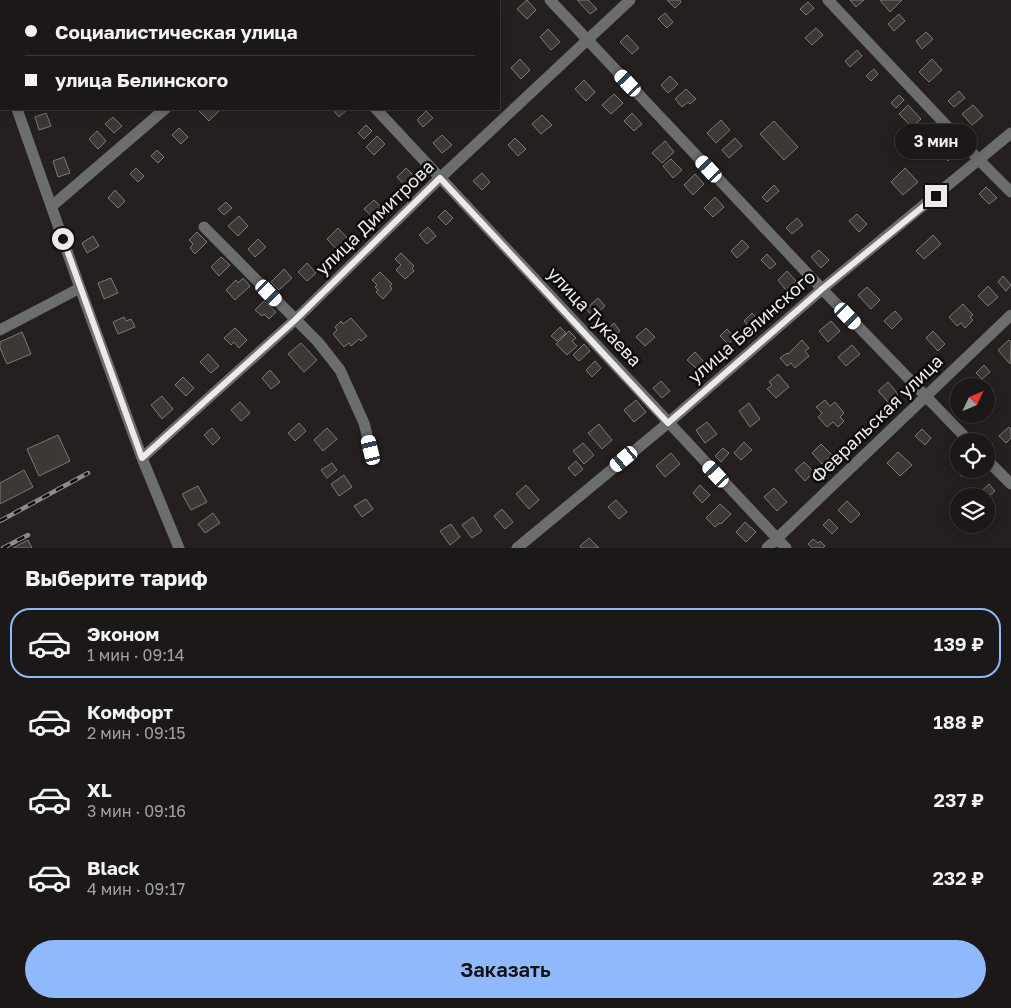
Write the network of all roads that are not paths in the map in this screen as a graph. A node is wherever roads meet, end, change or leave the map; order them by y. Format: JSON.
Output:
{"nodes":[{"id":1,"x":550,"y":0,"type":"edge"},
{"id":2,"x":630,"y":0,"type":"edge"},
{"id":3,"x":828,"y":0,"type":"edge"},
{"id":4,"x":588,"y":40,"type":"junction"},
{"id":5,"x":17,"y":110,"type":"edge"},
{"id":6,"x":164,"y":110,"type":"edge"},
{"id":7,"x":377,"y":110,"type":"edge"},
{"id":8,"x":1011,"y":133,"type":"edge"},
{"id":9,"x":979,"y":160,"type":"junction"},
{"id":10,"x":440,"y":178,"type":"junction"},
{"id":11,"x":1011,"y":192,"type":"edge"},
{"id":12,"x":52,"y":206,"type":"junction"},
{"id":13,"x":204,"y":227,"type":"dead end"},
{"id":14,"x":80,"y":288,"type":"junction"},
{"id":15,"x":822,"y":289,"type":"junction"},
{"id":16,"x":1011,"y":315,"type":"edge"},
{"id":17,"x":295,"y":320,"type":"junction"},
{"id":18,"x":0,"y":330,"type":"edge"},
{"id":19,"x":925,"y":396,"type":"junction"},
{"id":20,"x":668,"y":423,"type":"junction"},
{"id":21,"x":961,"y":433,"type":"edge"},
{"id":22,"x":371,"y":450,"type":"dead end"},
{"id":23,"x":142,"y":458,"type":"junction"},
{"id":24,"x":995,"y":468,"type":"edge"},
{"id":25,"x":1011,"y":484,"type":"edge"},
{"id":26,"x":777,"y":539,"type":"junction"},
{"id":27,"x":521,"y":547,"type":"edge"},
{"id":28,"x":180,"y":548,"type":"edge"},
{"id":29,"x":767,"y":548,"type":"edge"},
{"id":30,"x":786,"y":548,"type":"edge"}],
"edges":[{"from":1,"to":4,"type":"street"},
{"from":2,"to":4,"type":"street","name":"улица Димитрова"},
{"from":3,"to":9,"type":"street"},
{"from":4,"to":10,"type":"street","name":"улица Димитрова"},
{"from":4,"to":15,"type":"street"},
{"from":5,"to":12,"type":"street"},
{"from":6,"to":12,"type":"street"},
{"from":7,"to":10,"type":"street","name":"улица Тукаева"},
{"from":8,"to":9,"type":"street","name":"улица Белинского"},
{"from":9,"to":11,"type":"street"},
{"from":9,"to":15,"type":"street","name":"улица Белинского"},
{"from":10,"to":17,"type":"street","name":"улица Димитрова"},
{"from":10,"to":20,"type":"street","name":"улица Тукаева"},
{"from":12,"to":14,"type":"street"},
{"from":13,"to":17,"type":"street"},
{"from":14,"to":18,"type":"street"},
{"from":14,"to":23,"type":"street"},
{"from":15,"to":19,"type":"street"},
{"from":15,"to":20,"type":"street","name":"улица Белинского"},
{"from":16,"to":19,"type":"street","name":"Февральская улица"},
{"from":17,"to":22,"type":"street"},
{"from":17,"to":23,"type":"street","name":"улица Димитрова"},
{"from":19,"to":21,"type":"street"},
{"from":19,"to":26,"type":"street","name":"Февральская улица"},
{"from":20,"to":26,"type":"street","name":"улица Тукаева"},
{"from":20,"to":27,"type":"street","name":"улица Белинского"},
{"from":23,"to":28,"type":"street"},
{"from":24,"to":25,"type":"street"},
{"from":26,"to":29,"type":"street","name":"Февральская улица"},
{"from":26,"to":30,"type":"street","name":"улица Тукаева"}]}
